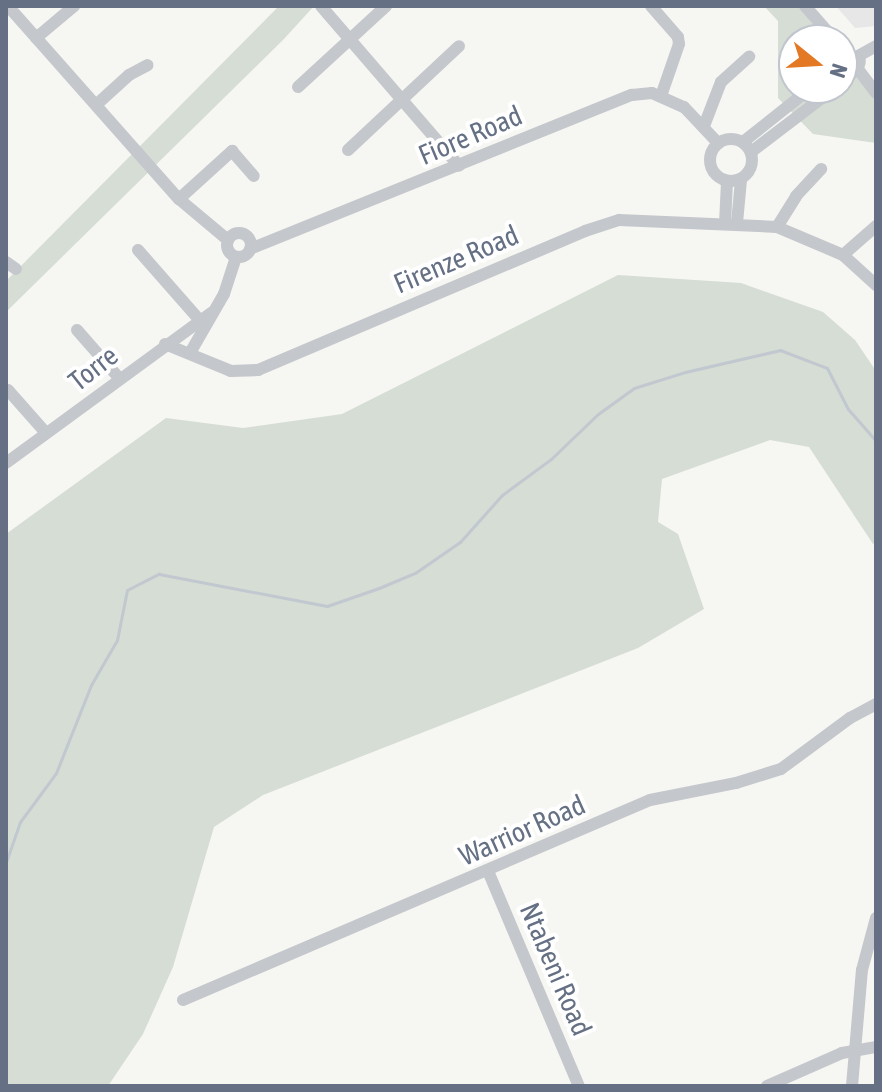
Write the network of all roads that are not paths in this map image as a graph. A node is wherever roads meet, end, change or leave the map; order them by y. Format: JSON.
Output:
{"nodes":[{"id":1,"x":8,"y":6,"type":"edge"},
{"id":2,"x":74,"y":6,"type":"edge"},
{"id":3,"x":321,"y":6,"type":"edge"},
{"id":4,"x":386,"y":6,"type":"edge"},
{"id":5,"x":651,"y":6,"type":"edge"},
{"id":6,"x":805,"y":6,"type":"edge"},
{"id":7,"x":820,"y":24,"type":"edge"},
{"id":8,"x":36,"y":38,"type":"junction"},
{"id":9,"x":351,"y":39,"type":"junction"},
{"id":10,"x":459,"y":46,"type":"dead end"},
{"id":11,"x":749,"y":57,"type":"dead end"},
{"id":12,"x":148,"y":65,"type":"dead end"},
{"id":13,"x":858,"y":71,"type":"edge"},
{"id":14,"x":298,"y":87,"type":"dead end"},
{"id":15,"x":876,"y":93,"type":"edge"},
{"id":16,"x":661,"y":96,"type":"junction"},
{"id":17,"x":402,"y":98,"type":"junction"},
{"id":18,"x":794,"y":104,"type":"edge"},
{"id":19,"x":811,"y":104,"type":"edge"},
{"id":20,"x":96,"y":105,"type":"junction"},
{"id":21,"x":704,"y":126,"type":"junction"},
{"id":22,"x":718,"y":143,"type":"junction"},
{"id":23,"x":747,"y":147,"type":"junction"},
{"id":24,"x":348,"y":150,"type":"dead end"},
{"id":25,"x":459,"y":166,"type":"junction"},
{"id":26,"x":821,"y":169,"type":"dead end"},
{"id":27,"x":254,"y":176,"type":"dead end"},
{"id":28,"x":734,"y":181,"type":"junction"},
{"id":29,"x":179,"y":199,"type":"junction"},
{"id":30,"x":731,"y":224,"type":"junction"},
{"id":31,"x":876,"y":226,"type":"edge"},
{"id":32,"x":777,"y":227,"type":"junction"},
{"id":33,"x":228,"y":240,"type":"junction"},
{"id":34,"x":250,"y":249,"type":"junction"},
{"id":35,"x":138,"y":250,"type":"dead end"},
{"id":36,"x":843,"y":255,"type":"junction"},
{"id":37,"x":236,"y":258,"type":"junction"},
{"id":38,"x":876,"y":285,"type":"edge"},
{"id":39,"x":205,"y":320,"type":"junction"},
{"id":40,"x":77,"y":330,"type":"dead end"},
{"id":41,"x":165,"y":344,"type":"junction"},
{"id":42,"x":190,"y":353,"type":"junction"},
{"id":43,"x":119,"y":378,"type":"junction"},
{"id":44,"x":8,"y":390,"type":"dead end"},
{"id":45,"x":46,"y":433,"type":"junction"},
{"id":46,"x":6,"y":463,"type":"edge"},
{"id":47,"x":876,"y":704,"type":"edge"},
{"id":48,"x":488,"y":871,"type":"junction"},
{"id":49,"x":876,"y":918,"type":"edge"},
{"id":50,"x":183,"y":1000,"type":"dead end"},
{"id":51,"x":876,"y":1047,"type":"edge"},
{"id":52,"x":855,"y":1049,"type":"junction"},
{"id":53,"x":579,"y":1086,"type":"edge"},
{"id":54,"x":767,"y":1086,"type":"edge"},
{"id":55,"x":852,"y":1086,"type":"edge"}],
"edges":[{"from":1,"to":8,"type":"street"},
{"from":2,"to":8,"type":"street"},
{"from":3,"to":9,"type":"street"},
{"from":4,"to":9,"type":"street"},
{"from":5,"to":16,"type":"street"},
{"from":6,"to":7,"type":"street"},
{"from":8,"to":20,"type":"street"},
{"from":9,"to":14,"type":"street"},
{"from":9,"to":17,"type":"street"},
{"from":10,"to":17,"type":"street"},
{"from":11,"to":21,"type":"street"},
{"from":12,"to":20,"type":"street"},
{"from":13,"to":15,"type":"street"},
{"from":16,"to":21,"type":"street"},
{"from":16,"to":25,"type":"street","name":"Fiore Road"},
{"from":17,"to":24,"type":"street"},
{"from":17,"to":25,"type":"street"},
{"from":18,"to":23,"type":"street"},
{"from":19,"to":23,"type":"street"},
{"from":20,"to":29,"type":"street"},
{"from":21,"to":22,"type":"street"},
{"from":22,"to":23,"type":"street"},
{"from":22,"to":28,"type":"street"},
{"from":23,"to":28,"type":"street"},
{"from":25,"to":34,"type":"street","name":"Fiore Road"},
{"from":26,"to":32,"type":"street"},
{"from":27,"to":29,"type":"street"},
{"from":28,"to":30,"type":"street"},
{"from":29,"to":33,"type":"street"},
{"from":30,"to":32,"type":"street","name":"Firenze Road"},
{"from":30,"to":42,"type":"street","name":"Firenze Road"},
{"from":31,"to":36,"type":"street"},
{"from":32,"to":36,"type":"street","name":"Firenze Road"},
{"from":33,"to":34,"type":"street"},
{"from":33,"to":37,"type":"street"},
{"from":34,"to":37,"type":"street","name":"Fiore Road"},
{"from":35,"to":39,"type":"street"},
{"from":36,"to":38,"type":"street","name":"Firenze Road"},
{"from":37,"to":39,"type":"street","name":"Torre"},
{"from":39,"to":41,"type":"street","name":"Torre"},
{"from":39,"to":42,"type":"street","name":"Torre"},
{"from":40,"to":43,"type":"street"},
{"from":41,"to":42,"type":"street","name":"Firenze Road"},
{"from":41,"to":43,"type":"street","name":"Torre"},
{"from":43,"to":45,"type":"street","name":"Torre"},
{"from":44,"to":45,"type":"street"},
{"from":45,"to":46,"type":"street","name":"Torre"},
{"from":47,"to":48,"type":"street","name":"Warrior Road"},
{"from":48,"to":50,"type":"street","name":"Warrior Road"},
{"from":48,"to":53,"type":"street","name":"Ntabeni Road"},
{"from":49,"to":52,"type":"street"},
{"from":51,"to":52,"type":"street"},
{"from":52,"to":54,"type":"street"},
{"from":52,"to":55,"type":"street"}]}
